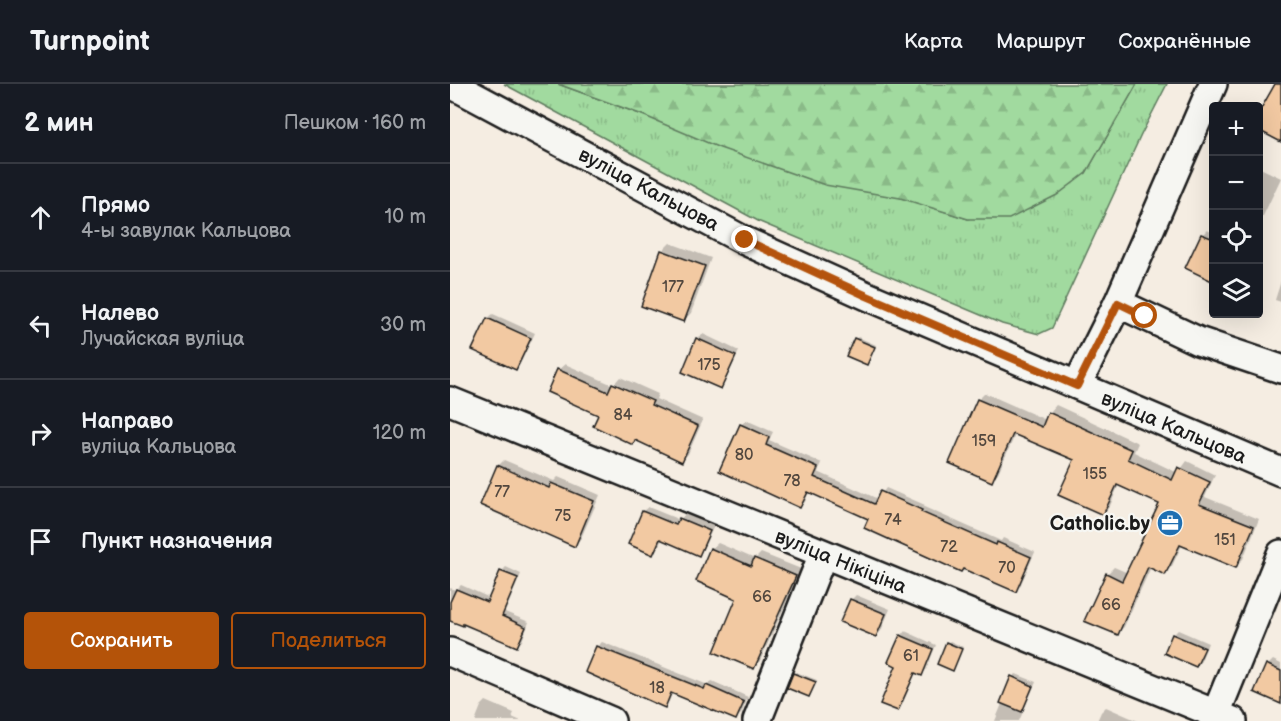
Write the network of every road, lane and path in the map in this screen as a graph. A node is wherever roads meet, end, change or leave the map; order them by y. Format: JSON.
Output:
{"nodes":[{"id":1,"x":451,"y":84,"type":"edge"},
{"id":2,"x":1213,"y":84,"type":"edge"},
{"id":3,"x":1118,"y":303,"type":"junction"},
{"id":4,"x":1281,"y":369,"type":"edge"},
{"id":5,"x":1077,"y":386,"type":"junction"},
{"id":6,"x":450,"y":401,"type":"edge"},
{"id":7,"x":1281,"y":472,"type":"edge"},
{"id":8,"x":824,"y":554,"type":"junction"},
{"id":9,"x":1281,"y":554,"type":"edge"},
{"id":10,"x":450,"y":652,"type":"edge"},
{"id":11,"x":1221,"y":718,"type":"edge"},
{"id":12,"x":611,"y":721,"type":"edge"},
{"id":13,"x":757,"y":721,"type":"edge"}],
"edges":[{"from":1,"to":5,"type":"street","name":"вуліца Кальцова"},
{"from":2,"to":3,"type":"street"},
{"from":3,"to":4,"type":"street"},
{"from":3,"to":5,"type":"street"},
{"from":5,"to":7,"type":"street","name":"вуліца Кальцова"},
{"from":6,"to":8,"type":"street","name":"вуліца Нікіціна"},
{"from":8,"to":11,"type":"street","name":"вуліца Нікіціна"},
{"from":8,"to":13,"type":"street"},
{"from":9,"to":11,"type":"street"},
{"from":10,"to":12,"type":"street"}]}
